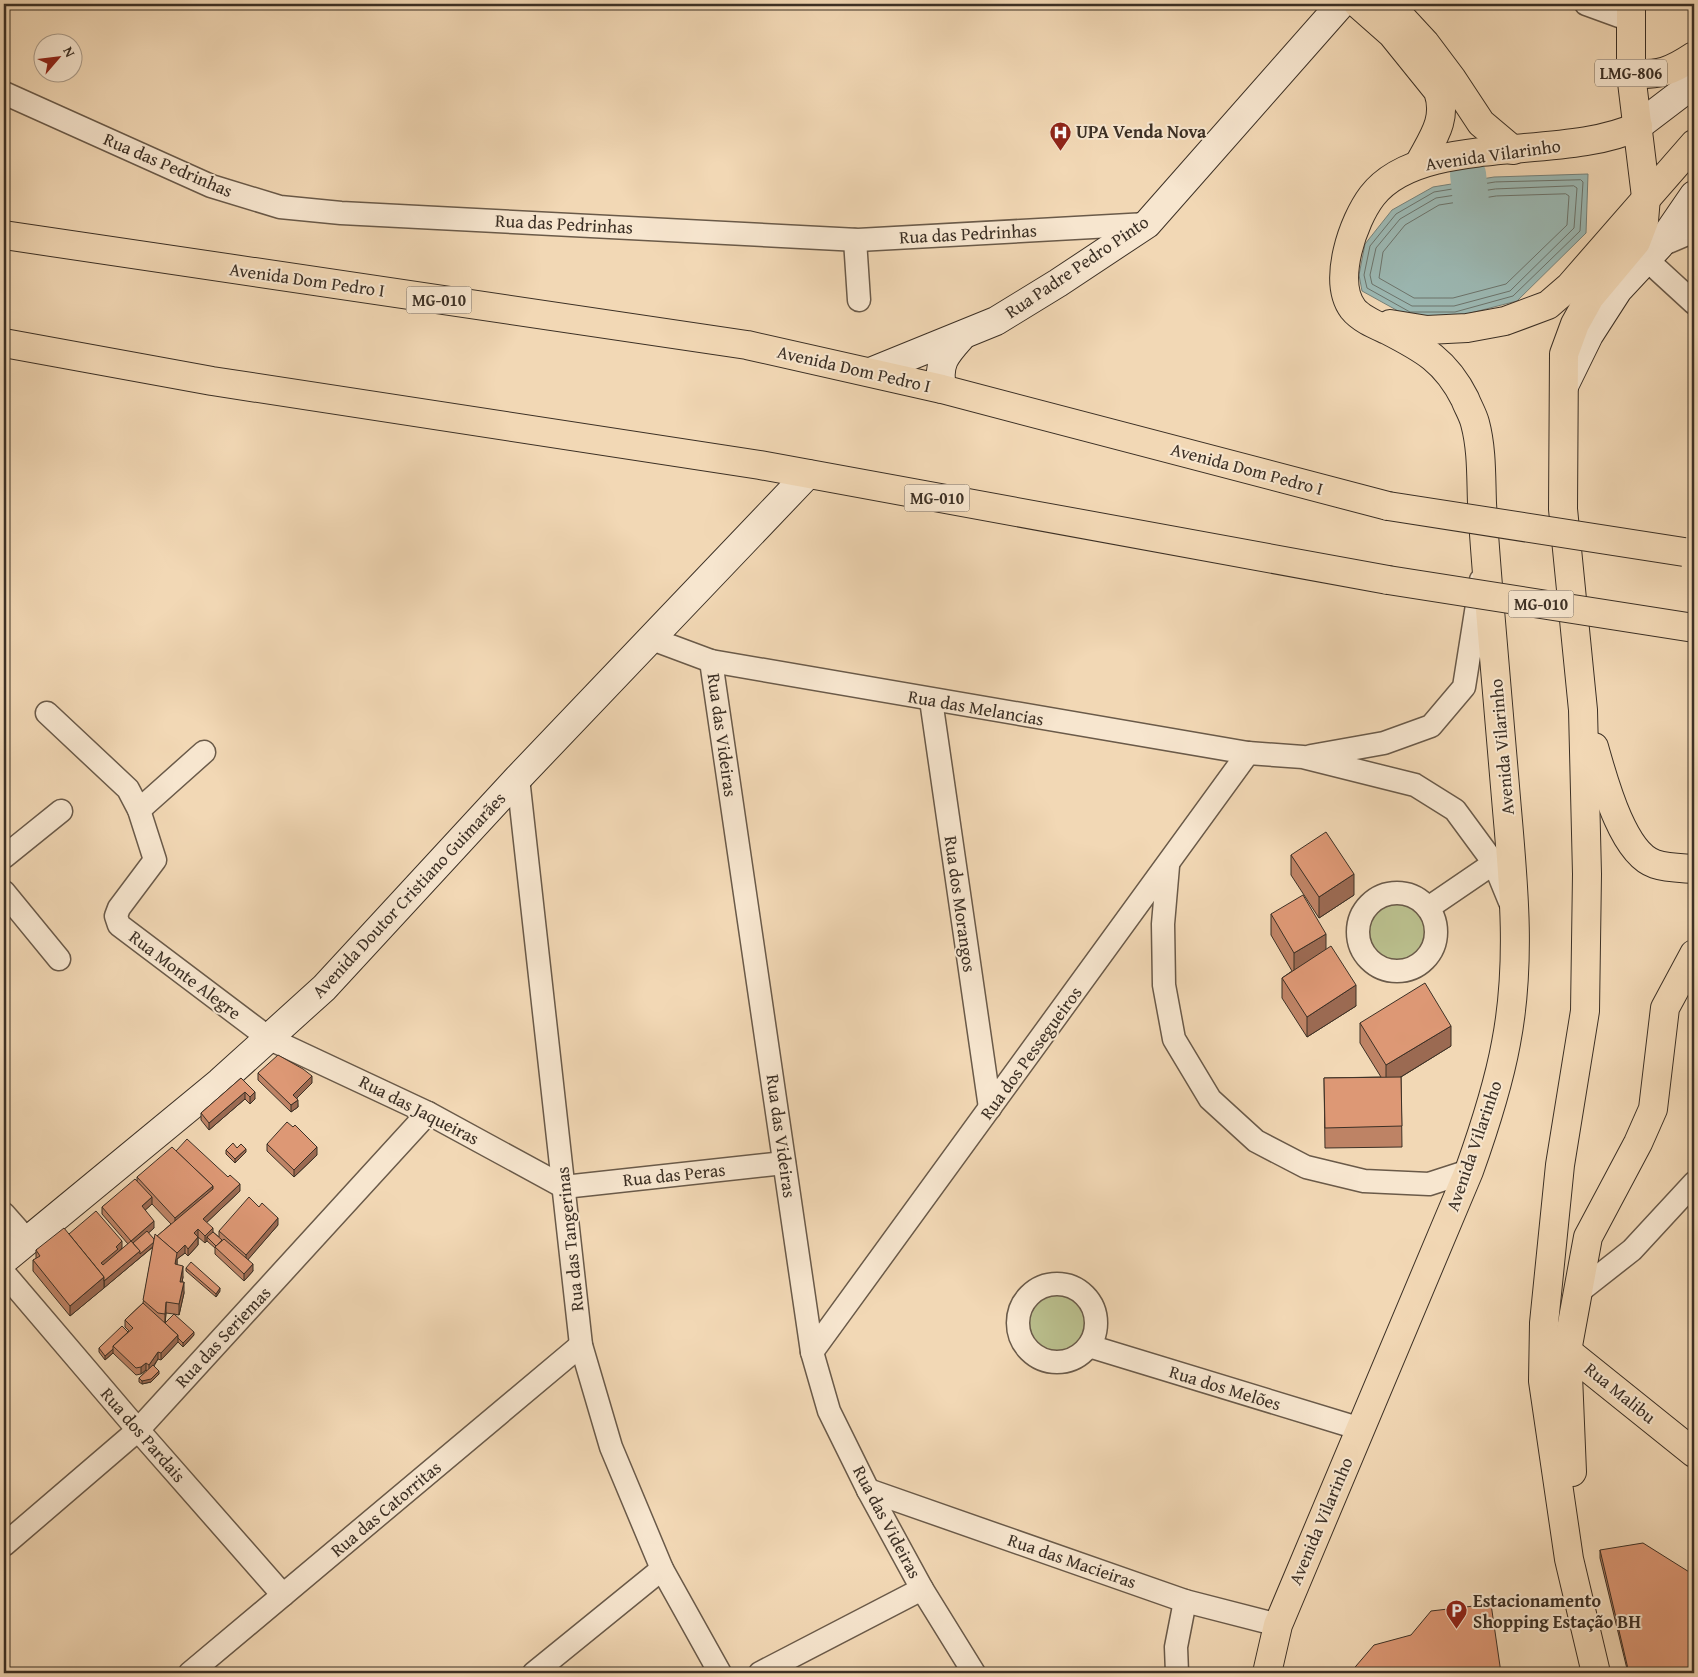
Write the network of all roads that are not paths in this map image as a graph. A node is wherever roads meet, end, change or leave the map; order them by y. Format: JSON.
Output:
{"nodes":[{"id":1,"x":1341,"y":4,"type":"edge"},
{"id":2,"x":1358,"y":4,"type":"edge"},
{"id":3,"x":1389,"y":4,"type":"edge"},
{"id":4,"x":1586,"y":4,"type":"edge"},
{"id":5,"x":1631,"y":12,"type":"edge"},
{"id":6,"x":1694,"y":56,"type":"edge"},
{"id":7,"x":1631,"y":74,"type":"junction"},
{"id":8,"x":1694,"y":80,"type":"edge"},
{"id":9,"x":4,"y":94,"type":"edge"},
{"id":10,"x":1638,"y":126,"type":"junction"},
{"id":11,"x":1694,"y":144,"type":"edge"},
{"id":12,"x":1513,"y":150,"type":"junction"},
{"id":13,"x":1419,"y":164,"type":"junction"},
{"id":14,"x":1694,"y":195,"type":"edge"},
{"id":15,"x":1646,"y":196,"type":"junction"},
{"id":16,"x":1147,"y":224,"type":"junction"},
{"id":17,"x":1694,"y":231,"type":"edge"},
{"id":18,"x":4,"y":235,"type":"edge"},
{"id":19,"x":855,"y":240,"type":"junction"},
{"id":20,"x":1652,"y":252,"type":"junction"},
{"id":21,"x":860,"y":300,"type":"dead end"},
{"id":22,"x":1694,"y":303,"type":"edge"},
{"id":23,"x":1367,"y":320,"type":"junction"},
{"id":24,"x":963,"y":335,"type":"junction"},
{"id":25,"x":4,"y":343,"type":"edge"},
{"id":26,"x":873,"y":372,"type":"junction"},
{"id":27,"x":1564,"y":386,"type":"junction"},
{"id":28,"x":942,"y":389,"type":"junction"},
{"id":29,"x":771,"y":467,"type":"junction"},
{"id":30,"x":808,"y":474,"type":"junction"},
{"id":31,"x":785,"y":499,"type":"junction"},
{"id":32,"x":1689,"y":553,"type":"edge"},
{"id":33,"x":1485,"y":555,"type":"junction"},
{"id":34,"x":1694,"y":628,"type":"edge"},
{"id":35,"x":652,"y":639,"type":"junction"},
{"id":36,"x":711,"y":661,"type":"junction"},
{"id":37,"x":930,"y":700,"type":"junction"},
{"id":38,"x":1583,"y":710,"type":"junction"},
{"id":39,"x":48,"y":714,"type":"dead end"},
{"id":40,"x":204,"y":752,"type":"dead end"},
{"id":41,"x":1248,"y":753,"type":"junction"},
{"id":42,"x":1303,"y":757,"type":"junction"},
{"id":43,"x":518,"y":778,"type":"junction"},
{"id":44,"x":139,"y":810,"type":"junction"},
{"id":45,"x":61,"y":811,"type":"dead end"},
{"id":46,"x":4,"y":857,"type":"edge"},
{"id":47,"x":1494,"y":864,"type":"junction"},
{"id":48,"x":1168,"y":866,"type":"junction"},
{"id":49,"x":1694,"y":869,"type":"edge"},
{"id":50,"x":4,"y":892,"type":"edge"},
{"id":51,"x":1428,"y":908,"type":"dead end"},
{"id":52,"x":1516,"y":917,"type":"junction"},
{"id":53,"x":1694,"y":954,"type":"edge"},
{"id":54,"x":59,"y":959,"type":"dead end"},
{"id":55,"x":270,"y":1039,"type":"junction"},
{"id":56,"x":990,"y":1108,"type":"junction"},
{"id":57,"x":428,"y":1113,"type":"junction"},
{"id":58,"x":784,"y":1163,"type":"junction"},
{"id":59,"x":1469,"y":1171,"type":"junction"},
{"id":60,"x":1694,"y":1183,"type":"edge"},
{"id":61,"x":1429,"y":1184,"type":"junction"},
{"id":62,"x":564,"y":1187,"type":"junction"},
{"id":63,"x":1452,"y":1211,"type":"junction"},
{"id":64,"x":4,"y":1214,"type":"edge"},
{"id":65,"x":27,"y":1240,"type":"junction"},
{"id":66,"x":4,"y":1260,"type":"edge"},
{"id":67,"x":4,"y":1273,"type":"edge"},
{"id":68,"x":1576,"y":1294,"type":"junction"},
{"id":69,"x":1544,"y":1334,"type":"junction"},
{"id":70,"x":581,"y":1345,"type":"junction"},
{"id":71,"x":1089,"y":1346,"type":"dead end"},
{"id":72,"x":1567,"y":1351,"type":"junction"},
{"id":73,"x":812,"y":1352,"type":"junction"},
{"id":74,"x":1361,"y":1429,"type":"junction"},
{"id":75,"x":138,"y":1430,"type":"junction"},
{"id":76,"x":1694,"y":1453,"type":"edge"},
{"id":77,"x":868,"y":1490,"type":"junction"},
{"id":78,"x":1564,"y":1516,"type":"junction"},
{"id":79,"x":4,"y":1546,"type":"edge"},
{"id":80,"x":662,"y":1569,"type":"junction"},
{"id":81,"x":922,"y":1589,"type":"junction"},
{"id":82,"x":283,"y":1595,"type":"junction"},
{"id":83,"x":1185,"y":1601,"type":"junction"},
{"id":84,"x":1278,"y":1625,"type":"junction"},
{"id":85,"x":190,"y":1673,"type":"edge"},
{"id":86,"x":534,"y":1673,"type":"edge"},
{"id":87,"x":720,"y":1673,"type":"edge"},
{"id":88,"x":760,"y":1673,"type":"edge"},
{"id":89,"x":974,"y":1673,"type":"edge"},
{"id":90,"x":1177,"y":1673,"type":"edge"},
{"id":91,"x":1267,"y":1673,"type":"edge"},
{"id":92,"x":1596,"y":1673,"type":"edge"}],
"edges":[{"from":1,"to":16,"type":"main road","name":"Rua Padre Pedro Pinto"},
{"from":2,"to":13,"type":"highway"},
{"from":3,"to":12,"type":"highway"},
{"from":4,"to":5,"type":"street"},
{"from":5,"to":7,"type":"highway","number":"LMG-806"},
{"from":6,"to":7,"type":"highway"},
{"from":7,"to":10,"type":"highway","number":"LMG-806"},
{"from":8,"to":10,"type":"main road","name":"Avenida Vilarinho"},
{"from":9,"to":19,"type":"street","name":"Rua das Pedrinhas"},
{"from":10,"to":12,"type":"highway","name":"Avenida Vilarinho"},
{"from":10,"to":15,"type":"highway"},
{"from":11,"to":15,"type":"highway"},
{"from":12,"to":13,"type":"highway","name":"Avenida Vilarinho"},
{"from":13,"to":23,"type":"highway","name":"Avenida Vilarinho"},
{"from":14,"to":20,"type":"main road"},
{"from":15,"to":23,"type":"highway"},
{"from":15,"to":27,"type":"highway"},
{"from":16,"to":19,"type":"street","name":"Rua das Pedrinhas"},
{"from":16,"to":24,"type":"main road","name":"Rua Padre Pedro Pinto"},
{"from":17,"to":20,"type":"street"},
{"from":18,"to":26,"type":"highway","name":"Avenida Dom Pedro I","number":"MG-010"},
{"from":19,"to":21,"type":"street"},
{"from":20,"to":22,"type":"street"},
{"from":20,"to":27,"type":"main road"},
{"from":23,"to":33,"type":"highway","name":"Avenida Vilarinho"},
{"from":24,"to":26,"type":"main road","name":"Rua Padre Pedro Pinto"},
{"from":24,"to":28,"type":"main road","name":"Rua Padre Pedro Pinto"},
{"from":25,"to":29,"type":"highway","number":"MG-010"},
{"from":26,"to":28,"type":"highway","name":"Avenida Dom Pedro I","number":"MG-010"},
{"from":27,"to":38,"type":"highway"},
{"from":28,"to":32,"type":"highway","name":"Avenida Dom Pedro I","number":"MG-010","bridge":true},
{"from":29,"to":30,"type":"highway","number":"MG-010"},
{"from":29,"to":31,"type":"main road"},
{"from":30,"to":31,"type":"main road","name":"Avenida Doutor Cristiano Guimarães"},
{"from":30,"to":34,"type":"highway","number":"MG-010","bridge":true},
{"from":31,"to":35,"type":"main road","name":"Avenida Doutor Cristiano Guimarães"},
{"from":33,"to":42,"type":"street","name":"Rua das Melancias"},
{"from":33,"to":52,"type":"highway","name":"Avenida Vilarinho"},
{"from":35,"to":36,"type":"street","name":"Rua das Melancias"},
{"from":35,"to":43,"type":"main road","name":"Avenida Doutor Cristiano Guimarães"},
{"from":36,"to":37,"type":"street","name":"Rua das Melancias"},
{"from":36,"to":58,"type":"street","name":"Rua das Videiras"},
{"from":37,"to":41,"type":"street","name":"Rua das Melancias"},
{"from":37,"to":56,"type":"street","name":"Rua dos Morangos"},
{"from":38,"to":49,"type":"highway"},
{"from":38,"to":69,"type":"highway"},
{"from":39,"to":44,"type":"street","name":"Rua Monte Alegre"},
{"from":40,"to":44,"type":"street"},
{"from":41,"to":42,"type":"street","name":"Rua das Melancias"},
{"from":41,"to":48,"type":"street","name":"Rua dos Pessegueiros"},
{"from":42,"to":47,"type":"street","name":"Rua das Melancias"},
{"from":43,"to":55,"type":"main road","name":"Avenida Doutor Cristiano Guimarães"},
{"from":43,"to":62,"type":"street","name":"Rua das Tangerinas"},
{"from":44,"to":55,"type":"street","name":"Rua Monte Alegre"},
{"from":45,"to":46,"type":"street"},
{"from":47,"to":51,"type":"street"},
{"from":47,"to":52,"type":"street","name":"Rua das Melancias"},
{"from":48,"to":56,"type":"street","name":"Rua dos Pessegueiros"},
{"from":48,"to":61,"type":"street"},
{"from":50,"to":54,"type":"street"},
{"from":52,"to":59,"type":"highway","name":"Avenida Vilarinho"},
{"from":53,"to":68,"type":"highway"},
{"from":55,"to":57,"type":"street","name":"Rua das Jaqueiras"},
{"from":55,"to":65,"type":"main road","name":"Avenida Doutor Cristiano Guimarães"},
{"from":56,"to":73,"type":"street","name":"Rua dos Pessegueiros"},
{"from":57,"to":62,"type":"street","name":"Rua das Jaqueiras"},
{"from":57,"to":75,"type":"street","name":"Rua das Seriemas"},
{"from":58,"to":62,"type":"street","name":"Rua das Peras"},
{"from":58,"to":73,"type":"street","name":"Rua das Videiras"},
{"from":59,"to":61,"type":"street"},
{"from":59,"to":63,"type":"highway","name":"Avenida Vilarinho"},
{"from":60,"to":68,"type":"street"},
{"from":61,"to":63,"type":"street"},
{"from":62,"to":70,"type":"street","name":"Rua das Tangerinas"},
{"from":63,"to":74,"type":"highway","name":"Avenida Vilarinho"},
{"from":64,"to":65,"type":"street"},
{"from":65,"to":66,"type":"main road","name":"Avenida Doutor Cristiano Guimarães"},
{"from":67,"to":75,"type":"street","name":"Rua dos Pardais"},
{"from":68,"to":72,"type":"highway"},
{"from":69,"to":72,"type":"highway","name":"Rua Malibu"},
{"from":69,"to":78,"type":"highway"},
{"from":70,"to":80,"type":"street","name":"Rua das Tangerinas"},
{"from":70,"to":82,"type":"street","name":"Rua das Catorritas"},
{"from":71,"to":74,"type":"street","name":"Rua dos Melões"},
{"from":72,"to":76,"type":"highway","name":"Rua Malibu"},
{"from":72,"to":78,"type":"highway"},
{"from":73,"to":77,"type":"street","name":"Rua das Videiras"},
{"from":74,"to":84,"type":"highway","name":"Avenida Vilarinho"},
{"from":75,"to":79,"type":"street","name":"Rua das Seriemas"},
{"from":75,"to":82,"type":"street","name":"Rua dos Pardais"},
{"from":77,"to":81,"type":"street","name":"Rua das Videiras"},
{"from":77,"to":83,"type":"street","name":"Rua das Macieiras"},
{"from":78,"to":92,"type":"highway"},
{"from":80,"to":86,"type":"street"},
{"from":80,"to":87,"type":"street","name":"Rua das Tangerinas"},
{"from":81,"to":88,"type":"street"},
{"from":81,"to":89,"type":"street","name":"Rua das Videiras"},
{"from":82,"to":85,"type":"street","name":"Rua das Catorritas"},
{"from":83,"to":84,"type":"street","name":"Rua das Macieiras"},
{"from":83,"to":90,"type":"street"},
{"from":84,"to":91,"type":"highway","name":"Avenida Vilarinho"}]}
